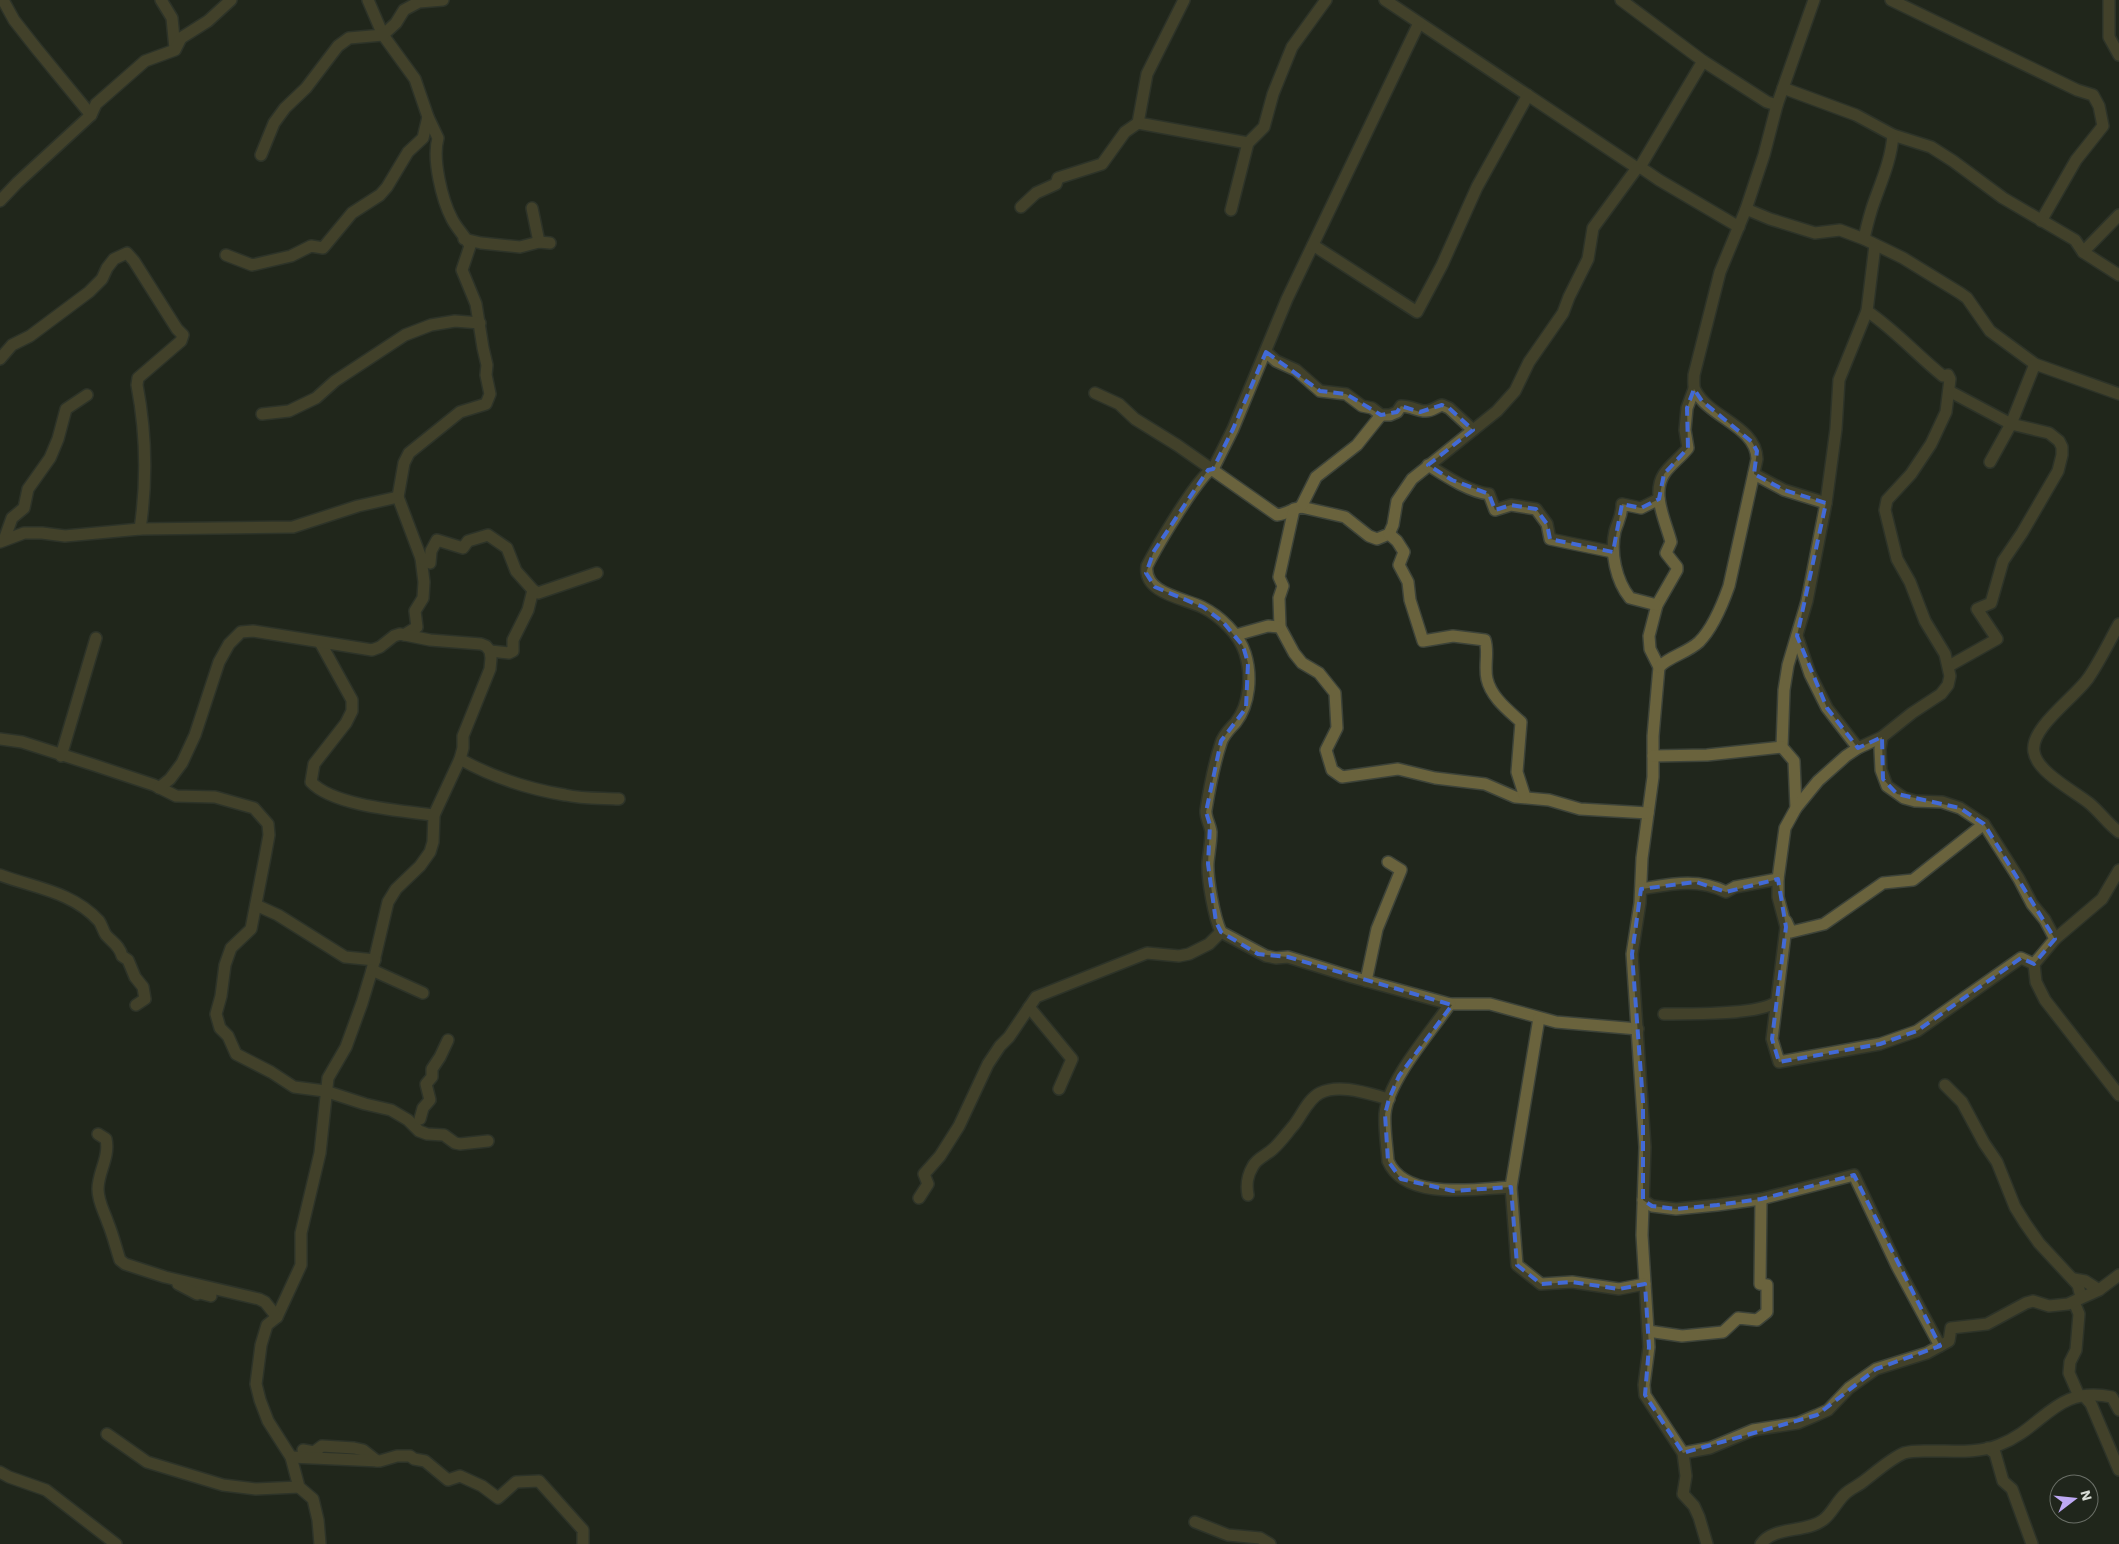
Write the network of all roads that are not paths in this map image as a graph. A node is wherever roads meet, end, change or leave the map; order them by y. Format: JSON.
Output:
{"nodes":[{"id":1,"x":3,"y":0,"type":"edge"},
{"id":2,"x":161,"y":0,"type":"edge"},
{"id":3,"x":231,"y":0,"type":"edge"},
{"id":4,"x":368,"y":0,"type":"edge"},
{"id":5,"x":443,"y":0,"type":"edge"},
{"id":6,"x":1184,"y":0,"type":"edge"},
{"id":7,"x":1326,"y":0,"type":"edge"},
{"id":8,"x":1385,"y":0,"type":"edge"},
{"id":9,"x":1621,"y":0,"type":"edge"},
{"id":10,"x":1814,"y":0,"type":"edge"},
{"id":11,"x":1891,"y":0,"type":"edge"},
{"id":12,"x":2109,"y":0,"type":"edge"},
{"id":13,"x":1419,"y":22,"type":"junction"},
{"id":14,"x":383,"y":35,"type":"junction"},
{"id":15,"x":175,"y":50,"type":"junction"},
{"id":16,"x":2119,"y":54,"type":"edge"},
{"id":17,"x":1703,"y":61,"type":"junction"},
{"id":18,"x":1783,"y":88,"type":"junction"},
{"id":19,"x":1528,"y":96,"type":"junction"},
{"id":20,"x":1777,"y":105,"type":"junction"},
{"id":21,"x":91,"y":115,"type":"junction"},
{"id":22,"x":428,"y":117,"type":"junction"},
{"id":23,"x":1138,"y":123,"type":"junction"},
{"id":24,"x":1892,"y":135,"type":"junction"},
{"id":25,"x":423,"y":138,"type":"junction"},
{"id":26,"x":438,"y":138,"type":"junction"},
{"id":27,"x":1248,"y":144,"type":"junction"},
{"id":28,"x":261,"y":155,"type":"dead end"},
{"id":29,"x":1639,"y":167,"type":"junction"},
{"id":30,"x":0,"y":202,"type":"edge"},
{"id":31,"x":1021,"y":207,"type":"dead end"},
{"id":32,"x":532,"y":208,"type":"dead end"},
{"id":33,"x":1746,"y":209,"type":"junction"},
{"id":34,"x":1231,"y":210,"type":"dead end"},
{"id":35,"x":2119,"y":215,"type":"edge"},
{"id":36,"x":2041,"y":221,"type":"junction"},
{"id":37,"x":1739,"y":226,"type":"junction"},
{"id":38,"x":464,"y":239,"type":"junction"},
{"id":39,"x":1864,"y":240,"type":"junction"},
{"id":40,"x":1875,"y":244,"type":"junction"},
{"id":41,"x":1313,"y":245,"type":"junction"},
{"id":42,"x":2083,"y":252,"type":"junction"},
{"id":43,"x":226,"y":255,"type":"dead end"},
{"id":44,"x":2119,"y":276,"type":"edge"},
{"id":45,"x":1867,"y":311,"type":"junction"},
{"id":46,"x":480,"y":323,"type":"junction"},
{"id":47,"x":1266,"y":352,"type":"junction"},
{"id":48,"x":0,"y":359,"type":"edge"},
{"id":49,"x":2035,"y":364,"type":"junction"},
{"id":50,"x":1694,"y":389,"type":"junction"},
{"id":51,"x":1949,"y":391,"type":"junction"},
{"id":52,"x":1096,"y":393,"type":"dead end"},
{"id":53,"x":2119,"y":394,"type":"edge"},
{"id":54,"x":88,"y":395,"type":"dead end"},
{"id":55,"x":262,"y":414,"type":"dead end"},
{"id":56,"x":1381,"y":415,"type":"junction"},
{"id":57,"x":2011,"y":424,"type":"junction"},
{"id":58,"x":1473,"y":430,"type":"junction"},
{"id":59,"x":1990,"y":462,"type":"dead end"},
{"id":60,"x":1428,"y":465,"type":"junction"},
{"id":61,"x":1213,"y":470,"type":"junction"},
{"id":62,"x":1754,"y":474,"type":"junction"},
{"id":63,"x":398,"y":497,"type":"junction"},
{"id":64,"x":1659,"y":499,"type":"junction"},
{"id":65,"x":1826,"y":503,"type":"junction"},
{"id":66,"x":1298,"y":508,"type":"junction"},
{"id":67,"x":140,"y":529,"type":"junction"},
{"id":68,"x":1389,"y":534,"type":"junction"},
{"id":69,"x":2,"y":541,"type":"edge"},
{"id":70,"x":1613,"y":552,"type":"junction"},
{"id":71,"x":422,"y":558,"type":"junction"},
{"id":72,"x":597,"y":573,"type":"dead end"},
{"id":73,"x":533,"y":590,"type":"junction"},
{"id":74,"x":1657,"y":605,"type":"junction"},
{"id":75,"x":2119,"y":624,"type":"edge"},
{"id":76,"x":1280,"y":627,"type":"junction"},
{"id":77,"x":404,"y":635,"type":"junction"},
{"id":78,"x":1236,"y":635,"type":"junction"},
{"id":79,"x":1796,"y":636,"type":"junction"},
{"id":80,"x":96,"y":638,"type":"dead end"},
{"id":81,"x":320,"y":642,"type":"junction"},
{"id":82,"x":490,"y":651,"type":"junction"},
{"id":83,"x":1949,"y":666,"type":"junction"},
{"id":84,"x":1659,"y":668,"type":"junction"},
{"id":85,"x":1882,"y":737,"type":"junction"},
{"id":86,"x":0,"y":739,"type":"edge"},
{"id":87,"x":1782,"y":747,"type":"junction"},
{"id":88,"x":1858,"y":748,"type":"junction"},
{"id":89,"x":61,"y":756,"type":"junction"},
{"id":90,"x":1653,"y":756,"type":"junction"},
{"id":91,"x":460,"y":759,"type":"junction"},
{"id":92,"x":159,"y":788,"type":"junction"},
{"id":93,"x":1525,"y":797,"type":"junction"},
{"id":94,"x":620,"y":799,"type":"dead end"},
{"id":95,"x":1796,"y":808,"type":"junction"},
{"id":96,"x":1648,"y":813,"type":"junction"},
{"id":97,"x":434,"y":815,"type":"junction"},
{"id":98,"x":1984,"y":824,"type":"junction"},
{"id":99,"x":2119,"y":832,"type":"edge"},
{"id":100,"x":1388,"y":862,"type":"dead end"},
{"id":101,"x":2119,"y":870,"type":"edge"},
{"id":102,"x":0,"y":875,"type":"edge"},
{"id":103,"x":1778,"y":879,"type":"junction"},
{"id":104,"x":1642,"y":889,"type":"junction"},
{"id":105,"x":256,"y":905,"type":"junction"},
{"id":106,"x":1785,"y":920,"type":"junction"},
{"id":107,"x":1221,"y":932,"type":"junction"},
{"id":108,"x":2054,"y":939,"type":"junction"},
{"id":109,"x":2034,"y":964,"type":"junction"},
{"id":110,"x":373,"y":965,"type":"junction"},
{"id":111,"x":1366,"y":981,"type":"junction"},
{"id":112,"x":423,"y":994,"type":"dead end"},
{"id":113,"x":1776,"y":1002,"type":"junction"},
{"id":114,"x":1450,"y":1004,"type":"junction"},
{"id":115,"x":136,"y":1005,"type":"dead end"},
{"id":116,"x":1029,"y":1007,"type":"junction"},
{"id":117,"x":1664,"y":1014,"type":"dead end"},
{"id":118,"x":1539,"y":1018,"type":"junction"},
{"id":119,"x":1638,"y":1028,"type":"junction"},
{"id":120,"x":448,"y":1040,"type":"dead end"},
{"id":121,"x":1944,"y":1085,"type":"dead end"},
{"id":122,"x":1059,"y":1089,"type":"dead end"},
{"id":123,"x":326,"y":1091,"type":"junction"},
{"id":124,"x":2119,"y":1095,"type":"edge"},
{"id":125,"x":1389,"y":1099,"type":"junction"},
{"id":126,"x":404,"y":1117,"type":"junction"},
{"id":127,"x":98,"y":1134,"type":"dead end"},
{"id":128,"x":488,"y":1141,"type":"dead end"},
{"id":129,"x":1511,"y":1187,"type":"junction"},
{"id":130,"x":1248,"y":1196,"type":"dead end"},
{"id":131,"x":919,"y":1198,"type":"dead end"},
{"id":132,"x":1761,"y":1199,"type":"junction"},
{"id":133,"x":1643,"y":1200,"type":"junction"},
{"id":134,"x":2119,"y":1275,"type":"edge"},
{"id":135,"x":2074,"y":1279,"type":"junction"},
{"id":136,"x":1645,"y":1284,"type":"junction"},
{"id":137,"x":2099,"y":1290,"type":"junction"},
{"id":138,"x":2077,"y":1300,"type":"junction"},
{"id":139,"x":277,"y":1317,"type":"junction"},
{"id":140,"x":1648,"y":1331,"type":"junction"},
{"id":141,"x":1940,"y":1346,"type":"junction"},
{"id":142,"x":2079,"y":1393,"type":"junction"},
{"id":143,"x":2119,"y":1410,"type":"edge"},
{"id":144,"x":107,"y":1434,"type":"dead end"},
{"id":145,"x":1994,"y":1449,"type":"junction"},
{"id":146,"x":288,"y":1452,"type":"junction"},
{"id":147,"x":1683,"y":1453,"type":"junction"},
{"id":148,"x":2119,"y":1470,"type":"edge"},
{"id":149,"x":0,"y":1472,"type":"edge"},
{"id":150,"x":300,"y":1487,"type":"junction"},
{"id":151,"x":1195,"y":1522,"type":"dead end"},
{"id":152,"x":116,"y":1544,"type":"edge"},
{"id":153,"x":320,"y":1544,"type":"edge"},
{"id":154,"x":583,"y":1544,"type":"edge"},
{"id":155,"x":1270,"y":1544,"type":"edge"},
{"id":156,"x":1707,"y":1544,"type":"edge"},
{"id":157,"x":1761,"y":1544,"type":"edge"},
{"id":158,"x":2032,"y":1544,"type":"edge"}],
"edges":[{"from":1,"to":21,"type":"street"},
{"from":2,"to":15,"type":"street"},
{"from":3,"to":15,"type":"street"},
{"from":4,"to":14,"type":"street"},
{"from":5,"to":14,"type":"street"},
{"from":6,"to":23,"type":"street"},
{"from":7,"to":27,"type":"street"},
{"from":8,"to":13,"type":"street"},
{"from":9,"to":17,"type":"street"},
{"from":10,"to":18,"type":"street"},
{"from":11,"to":36,"type":"street"},
{"from":12,"to":16,"type":"street"},
{"from":13,"to":19,"type":"street"},
{"from":13,"to":41,"type":"street"},
{"from":14,"to":22,"type":"street"},
{"from":14,"to":28,"type":"street"},
{"from":15,"to":21,"type":"street"},
{"from":17,"to":20,"type":"street"},
{"from":17,"to":29,"type":"street"},
{"from":18,"to":20,"type":"street"},
{"from":18,"to":24,"type":"street"},
{"from":19,"to":29,"type":"street"},
{"from":19,"to":41,"type":"street"},
{"from":20,"to":33,"type":"street"},
{"from":21,"to":30,"type":"street"},
{"from":22,"to":25,"type":"street"},
{"from":22,"to":26,"type":"street"},
{"from":23,"to":27,"type":"street"},
{"from":23,"to":31,"type":"street"},
{"from":24,"to":36,"type":"street"},
{"from":24,"to":39,"type":"street"},
{"from":25,"to":26,"type":"street"},
{"from":25,"to":43,"type":"street"},
{"from":26,"to":38,"type":"street"},
{"from":27,"to":34,"type":"street"},
{"from":29,"to":37,"type":"street"},
{"from":29,"to":58,"type":"street"},
{"from":32,"to":38,"type":"street"},
{"from":33,"to":37,"type":"street"},
{"from":33,"to":39,"type":"street"},
{"from":35,"to":42,"type":"street"},
{"from":36,"to":42,"type":"street"},
{"from":37,"to":50,"type":"street"},
{"from":38,"to":46,"type":"street"},
{"from":39,"to":40,"type":"street"},
{"from":40,"to":45,"type":"street"},
{"from":40,"to":49,"type":"street"},
{"from":41,"to":47,"type":"street"},
{"from":42,"to":44,"type":"street"},
{"from":45,"to":51,"type":"street"},
{"from":45,"to":65,"type":"street"},
{"from":46,"to":55,"type":"street"},
{"from":46,"to":63,"type":"street"},
{"from":47,"to":56,"type":"street"},
{"from":47,"to":61,"type":"street"},
{"from":48,"to":67,"type":"street"},
{"from":49,"to":53,"type":"street"},
{"from":49,"to":57,"type":"street"},
{"from":50,"to":62,"type":"street"},
{"from":50,"to":64,"type":"street"},
{"from":51,"to":57,"type":"street"},
{"from":51,"to":83,"type":"street"},
{"from":52,"to":61,"type":"street"},
{"from":54,"to":69,"type":"street"},
{"from":56,"to":58,"type":"street"},
{"from":56,"to":66,"type":"street"},
{"from":57,"to":59,"type":"street"},
{"from":57,"to":83,"type":"street"},
{"from":58,"to":60,"type":"street"},
{"from":60,"to":68,"type":"street"},
{"from":60,"to":70,"type":"street"},
{"from":61,"to":66,"type":"street"},
{"from":61,"to":78,"type":"street"},
{"from":62,"to":65,"type":"street"},
{"from":62,"to":84,"type":"street"},
{"from":63,"to":67,"type":"street"},
{"from":63,"to":71,"type":"street"},
{"from":64,"to":70,"type":"street"},
{"from":64,"to":74,"type":"street"},
{"from":65,"to":79,"type":"street"},
{"from":66,"to":68,"type":"street"},
{"from":66,"to":76,"type":"street"},
{"from":67,"to":69,"type":"street"},
{"from":68,"to":93,"type":"street"},
{"from":70,"to":74,"type":"street"},
{"from":71,"to":73,"type":"street"},
{"from":71,"to":77,"type":"street"},
{"from":72,"to":73,"type":"street"},
{"from":73,"to":82,"type":"street"},
{"from":74,"to":84,"type":"street"},
{"from":75,"to":99,"type":"street"},
{"from":76,"to":78,"type":"street"},
{"from":76,"to":93,"type":"street"},
{"from":77,"to":81,"type":"street"},
{"from":77,"to":82,"type":"street"},
{"from":78,"to":107,"type":"street"},
{"from":79,"to":87,"type":"street"},
{"from":79,"to":88,"type":"street"},
{"from":80,"to":89,"type":"street"},
{"from":81,"to":92,"type":"street"},
{"from":81,"to":97,"type":"street"},
{"from":82,"to":91,"type":"street"},
{"from":83,"to":85,"type":"street"},
{"from":84,"to":90,"type":"street"},
{"from":85,"to":88,"type":"street"},
{"from":85,"to":98,"type":"street"},
{"from":86,"to":89,"type":"street"},
{"from":87,"to":90,"type":"street"},
{"from":87,"to":95,"type":"street"},
{"from":88,"to":95,"type":"street"},
{"from":89,"to":92,"type":"street"},
{"from":90,"to":96,"type":"street"},
{"from":91,"to":94,"type":"street"},
{"from":91,"to":97,"type":"street"},
{"from":92,"to":105,"type":"street"},
{"from":93,"to":96,"type":"street"},
{"from":95,"to":103,"type":"street"},
{"from":96,"to":104,"type":"street"},
{"from":97,"to":110,"type":"street"},
{"from":98,"to":106,"type":"street"},
{"from":98,"to":108,"type":"street"},
{"from":100,"to":111,"type":"street"},
{"from":101,"to":108,"type":"street"},
{"from":102,"to":115,"type":"street"},
{"from":103,"to":104,"type":"street"},
{"from":103,"to":106,"type":"street"},
{"from":104,"to":119,"type":"street"},
{"from":105,"to":110,"type":"street"},
{"from":105,"to":123,"type":"street"},
{"from":106,"to":113,"type":"street"},
{"from":107,"to":111,"type":"street"},
{"from":107,"to":116,"type":"street"},
{"from":108,"to":109,"type":"street"},
{"from":109,"to":113,"type":"street"},
{"from":109,"to":124,"type":"street"},
{"from":110,"to":112,"type":"street"},
{"from":110,"to":123,"type":"street"},
{"from":111,"to":114,"type":"street"},
{"from":113,"to":117,"type":"street"},
{"from":114,"to":118,"type":"street"},
{"from":114,"to":125,"type":"street"},
{"from":116,"to":122,"type":"street"},
{"from":116,"to":131,"type":"street"},
{"from":118,"to":119,"type":"street"},
{"from":118,"to":129,"type":"street"},
{"from":119,"to":133,"type":"street"},
{"from":120,"to":126,"type":"street"},
{"from":121,"to":135,"type":"street"},
{"from":123,"to":126,"type":"street"},
{"from":123,"to":139,"type":"street"},
{"from":125,"to":129,"type":"street"},
{"from":125,"to":130,"type":"street"},
{"from":126,"to":128,"type":"street"},
{"from":127,"to":139,"type":"street"},
{"from":129,"to":136,"type":"street"},
{"from":132,"to":133,"type":"street"},
{"from":132,"to":140,"type":"street"},
{"from":132,"to":141,"type":"street"},
{"from":133,"to":136,"type":"street"},
{"from":134,"to":137,"type":"street"},
{"from":135,"to":137,"type":"street"},
{"from":135,"to":138,"type":"street"},
{"from":136,"to":140,"type":"street"},
{"from":137,"to":138,"type":"street"},
{"from":138,"to":141,"type":"street"},
{"from":138,"to":142,"type":"street"},
{"from":139,"to":146,"type":"street"},
{"from":140,"to":147,"type":"street"},
{"from":141,"to":147,"type":"street"},
{"from":142,"to":143,"type":"street"},
{"from":142,"to":145,"type":"street"},
{"from":142,"to":148,"type":"street"},
{"from":144,"to":150,"type":"street"},
{"from":145,"to":157,"type":"street"},
{"from":145,"to":158,"type":"street"},
{"from":146,"to":150,"type":"street"},
{"from":146,"to":154,"type":"street"},
{"from":147,"to":156,"type":"street"},
{"from":149,"to":152,"type":"street"},
{"from":150,"to":153,"type":"street"},
{"from":151,"to":155,"type":"street"}]}
